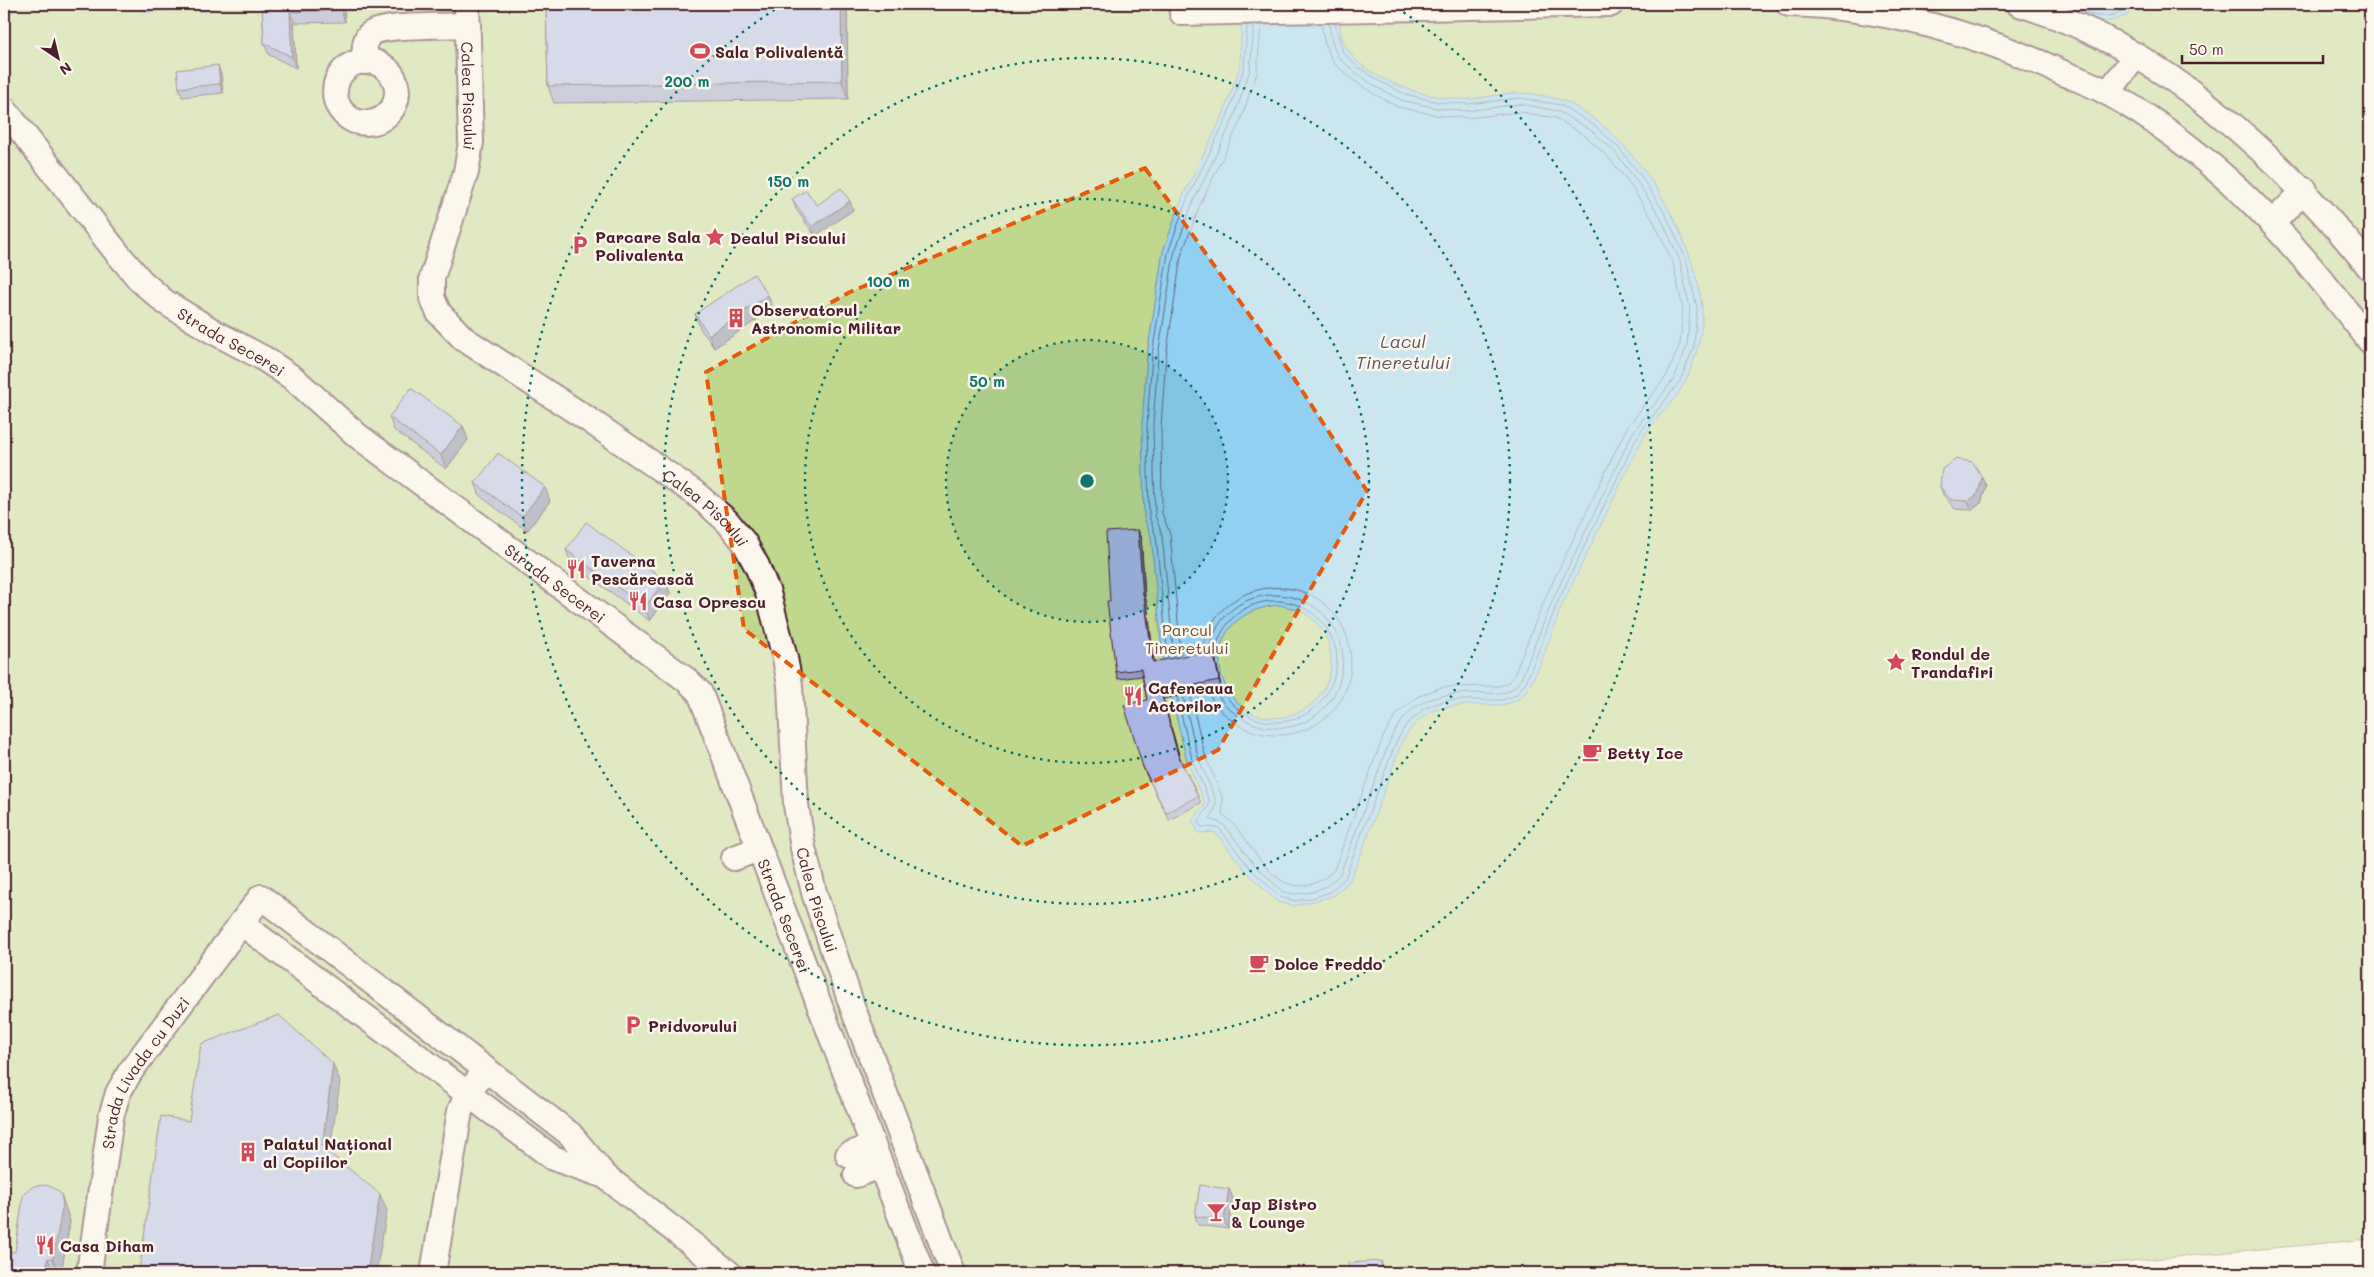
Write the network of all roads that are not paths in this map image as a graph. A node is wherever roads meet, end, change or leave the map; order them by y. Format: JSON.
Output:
{"nodes":[{"id":1,"x":1611,"y":4,"type":"edge"},
{"id":2,"x":1790,"y":4,"type":"edge"},
{"id":3,"x":2019,"y":4,"type":"edge"},
{"id":4,"x":1422,"y":6,"type":"edge"},
{"id":5,"x":1182,"y":12,"type":"dead end"},
{"id":6,"x":467,"y":14,"type":"edge"},
{"id":7,"x":2136,"y":55,"type":"junction"},
{"id":8,"x":365,"y":62,"type":"dead end"},
{"id":9,"x":2108,"y":93,"type":"junction"},
{"id":10,"x":4,"y":109,"type":"edge"},
{"id":11,"x":2305,"y":190,"type":"junction"},
{"id":12,"x":2272,"y":223,"type":"junction"},
{"id":13,"x":2370,"y":268,"type":"edge"},
{"id":14,"x":2370,"y":342,"type":"edge"},
{"id":15,"x":759,"y":849,"type":"junction"},
{"id":16,"x":734,"y":858,"type":"dead end"},
{"id":17,"x":241,"y":923,"type":"junction"},
{"id":18,"x":486,"y":1069,"type":"junction"},
{"id":19,"x":468,"y":1093,"type":"junction"},
{"id":20,"x":892,"y":1115,"type":"junction"},
{"id":21,"x":872,"y":1146,"type":"junction"},
{"id":22,"x":852,"y":1165,"type":"dead end"},
{"id":23,"x":605,"y":1176,"type":"junction"},
{"id":24,"x":924,"y":1198,"type":"junction"},
{"id":25,"x":897,"y":1209,"type":"junction"},
{"id":26,"x":707,"y":1265,"type":"edge"},
{"id":27,"x":89,"y":1273,"type":"edge"},
{"id":28,"x":433,"y":1273,"type":"edge"},
{"id":29,"x":729,"y":1273,"type":"edge"},
{"id":30,"x":922,"y":1273,"type":"edge"},
{"id":31,"x":953,"y":1273,"type":"edge"}],
"edges":[{"from":1,"to":4,"type":"street"},
{"from":2,"to":9,"type":"street"},
{"from":3,"to":7,"type":"street"},
{"from":4,"to":5,"type":"street"},
{"from":6,"to":8,"type":"street"},
{"from":6,"to":20,"type":"street","name":"Calea Piscului"},
{"from":7,"to":9,"type":"street"},
{"from":7,"to":11,"type":"street"},
{"from":9,"to":12,"type":"street"},
{"from":10,"to":15,"type":"street","name":"Strada Secerei"},
{"from":11,"to":12,"type":"street"},
{"from":11,"to":13,"type":"street"},
{"from":12,"to":14,"type":"street"},
{"from":15,"to":16,"type":"street"},
{"from":15,"to":21,"type":"street","name":"Strada Secerei"},
{"from":17,"to":18,"type":"street","name":"Strada Livada cu Duzi"},
{"from":17,"to":19,"type":"street"},
{"from":17,"to":27,"type":"street","name":"Strada Livada cu Duzi"},
{"from":18,"to":19,"type":"street"},
{"from":18,"to":23,"type":"street"},
{"from":19,"to":23,"type":"street"},
{"from":19,"to":28,"type":"street"},
{"from":20,"to":21,"type":"street"},
{"from":20,"to":24,"type":"street","name":"Calea Piscului"},
{"from":21,"to":22,"type":"street"},
{"from":21,"to":25,"type":"street","name":"Strada Secerei"},
{"from":23,"to":26,"type":"street"},
{"from":24,"to":25,"type":"street"},
{"from":24,"to":31,"type":"street","name":"Calea Piscului"},
{"from":25,"to":30,"type":"street","name":"Strada Secerei"},
{"from":26,"to":29,"type":"street"}]}
